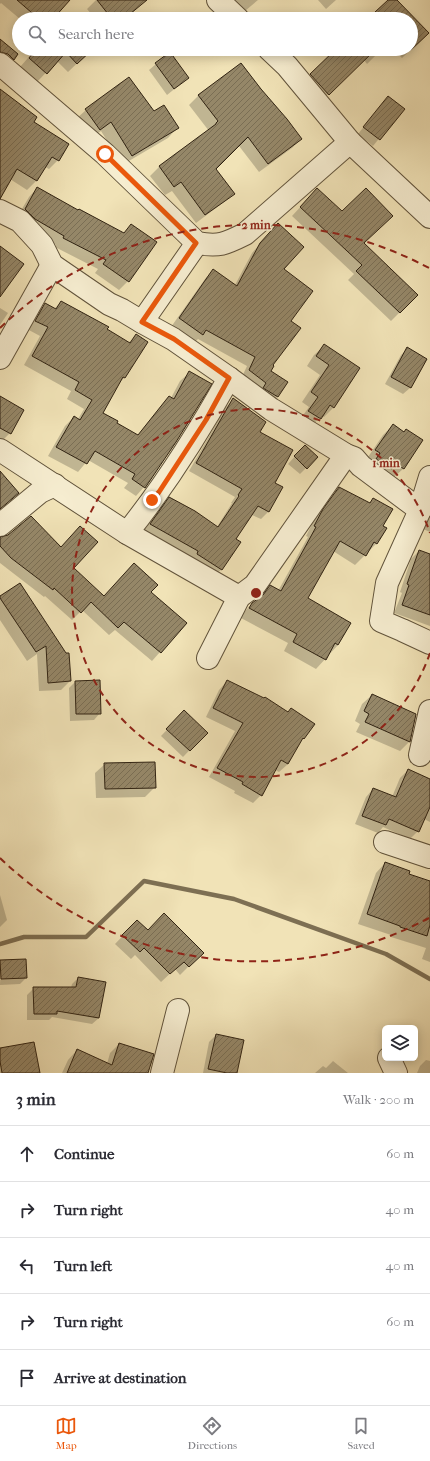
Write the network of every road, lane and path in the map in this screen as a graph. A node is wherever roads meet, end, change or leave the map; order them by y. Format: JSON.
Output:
{"nodes":[{"id":1,"x":218,"y":0,"type":"edge"},
{"id":2,"x":231,"y":12,"type":"edge"},
{"id":3,"x":276,"y":56,"type":"edge"},
{"id":4,"x":0,"y":64,"type":"edge"},
{"id":5,"x":350,"y":142,"type":"junction"},
{"id":6,"x":0,"y":211,"type":"edge"},
{"id":7,"x":430,"y":217,"type":"edge"},
{"id":8,"x":196,"y":243,"type":"junction"},
{"id":9,"x":52,"y":265,"type":"junction"},
{"id":10,"x":142,"y":322,"type":"junction"},
{"id":11,"x":0,"y":358,"type":"edge"},
{"id":12,"x":229,"y":378,"type":"junction"},
{"id":13,"x":0,"y":450,"type":"edge"},
{"id":14,"x":346,"y":455,"type":"junction"},
{"id":15,"x":430,"y":477,"type":"edge"},
{"id":16,"x":55,"y":485,"type":"junction"},
{"id":17,"x":420,"y":510,"type":"junction"},
{"id":18,"x":0,"y":525,"type":"edge"},
{"id":19,"x":127,"y":532,"type":"junction"},
{"id":20,"x":239,"y":597,"type":"junction"},
{"id":21,"x":430,"y":643,"type":"edge"},
{"id":22,"x":208,"y":658,"type":"dead end"},
{"id":23,"x":430,"y":711,"type":"edge"},
{"id":24,"x":420,"y":755,"type":"dead end"},
{"id":25,"x":385,"y":842,"type":"dead end"},
{"id":26,"x":430,"y":857,"type":"edge"},
{"id":27,"x":178,"y":1010,"type":"dead end"},
{"id":28,"x":390,"y":1061,"type":"edge"},
{"id":29,"x":162,"y":1073,"type":"edge"},
{"id":30,"x":396,"y":1073,"type":"edge"}],
"edges":[{"from":1,"to":2,"type":"street"},
{"from":3,"to":5,"type":"street"},
{"from":4,"to":8,"type":"street"},
{"from":5,"to":7,"type":"street"},
{"from":5,"to":8,"type":"street"},
{"from":6,"to":9,"type":"street"},
{"from":8,"to":10,"type":"street"},
{"from":9,"to":10,"type":"street"},
{"from":9,"to":11,"type":"street"},
{"from":10,"to":12,"type":"street"},
{"from":12,"to":14,"type":"street"},
{"from":12,"to":19,"type":"street"},
{"from":13,"to":16,"type":"street"},
{"from":14,"to":17,"type":"street"},
{"from":14,"to":20,"type":"street"},
{"from":15,"to":17,"type":"street"},
{"from":16,"to":18,"type":"street"},
{"from":16,"to":19,"type":"street"},
{"from":17,"to":21,"type":"street"},
{"from":19,"to":20,"type":"street"},
{"from":20,"to":22,"type":"street"},
{"from":23,"to":24,"type":"street"},
{"from":25,"to":26,"type":"street"},
{"from":27,"to":29,"type":"street"},
{"from":28,"to":30,"type":"street"}]}
